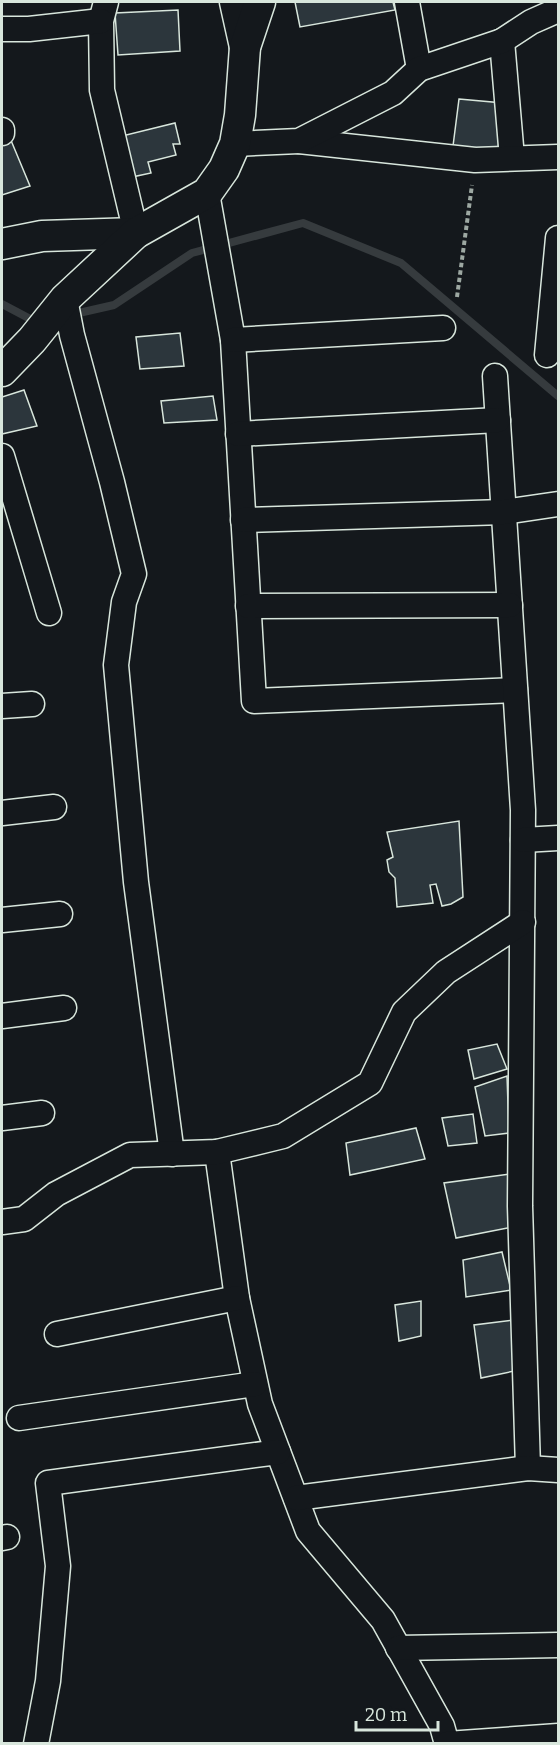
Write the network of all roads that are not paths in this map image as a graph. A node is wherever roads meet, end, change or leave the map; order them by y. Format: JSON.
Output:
{"nodes":[{"id":1,"x":235,"y":2,"type":"edge"},
{"id":2,"x":260,"y":2,"type":"edge"},
{"id":3,"x":407,"y":2,"type":"edge"},
{"id":4,"x":558,"y":10,"type":"edge"},
{"id":5,"x":103,"y":11,"type":"edge"},
{"id":6,"x":535,"y":12,"type":"edge"},
{"id":7,"x":2,"y":29,"type":"edge"},
{"id":8,"x":502,"y":41,"type":"junction"},
{"id":9,"x":245,"y":47,"type":"junction"},
{"id":10,"x":420,"y":69,"type":"junction"},
{"id":11,"x":299,"y":141,"type":"junction"},
{"id":12,"x":235,"y":144,"type":"junction"},
{"id":13,"x":558,"y":157,"type":"edge"},
{"id":14,"x":512,"y":158,"type":"junction"},
{"id":15,"x":207,"y":193,"type":"junction"},
{"id":16,"x":136,"y":232,"type":"junction"},
{"id":17,"x":558,"y":238,"type":"edge"},
{"id":18,"x":2,"y":244,"type":"edge"},
{"id":19,"x":65,"y":299,"type":"junction"},
{"id":20,"x":443,"y":328,"type":"dead end"},
{"id":21,"x":233,"y":340,"type":"junction"},
{"id":22,"x":546,"y":355,"type":"dead end"},
{"id":23,"x":2,"y":371,"type":"edge"},
{"id":24,"x":495,"y":376,"type":"dead end"},
{"id":25,"x":498,"y":420,"type":"junction"},
{"id":26,"x":238,"y":434,"type":"junction"},
{"id":27,"x":2,"y":456,"type":"edge"},
{"id":28,"x":558,"y":504,"type":"edge"},
{"id":29,"x":504,"y":512,"type":"junction"},
{"id":30,"x":243,"y":520,"type":"junction"},
{"id":31,"x":510,"y":605,"type":"junction"},
{"id":32,"x":248,"y":606,"type":"junction"},
{"id":33,"x":50,"y":613,"type":"dead end"},
{"id":34,"x":516,"y":690,"type":"junction"},
{"id":35,"x":32,"y":704,"type":"dead end"},
{"id":36,"x":2,"y":706,"type":"edge"},
{"id":37,"x":54,"y":807,"type":"dead end"},
{"id":38,"x":2,"y":813,"type":"edge"},
{"id":39,"x":558,"y":838,"type":"edge"},
{"id":40,"x":523,"y":840,"type":"junction"},
{"id":41,"x":60,"y":914,"type":"dead end"},
{"id":42,"x":2,"y":921,"type":"edge"},
{"id":43,"x":523,"y":922,"type":"junction"},
{"id":44,"x":64,"y":1008,"type":"dead end"},
{"id":45,"x":2,"y":1016,"type":"edge"},
{"id":46,"x":42,"y":1113,"type":"dead end"},
{"id":47,"x":2,"y":1118,"type":"edge"},
{"id":48,"x":217,"y":1152,"type":"junction"},
{"id":49,"x":172,"y":1154,"type":"junction"},
{"id":50,"x":2,"y":1222,"type":"edge"},
{"id":51,"x":237,"y":1298,"type":"junction"},
{"id":52,"x":57,"y":1334,"type":"dead end"},
{"id":53,"x":255,"y":1384,"type":"junction"},
{"id":54,"x":19,"y":1418,"type":"dead end"},
{"id":55,"x":278,"y":1452,"type":"junction"},
{"id":56,"x":528,"y":1468,"type":"junction"},
{"id":57,"x":558,"y":1470,"type":"edge"},
{"id":58,"x":296,"y":1498,"type":"junction"},
{"id":59,"x":558,"y":1645,"type":"edge"},
{"id":60,"x":398,"y":1648,"type":"junction"},
{"id":61,"x":558,"y":1736,"type":"edge"},
{"id":62,"x":36,"y":1743,"type":"edge"},
{"id":63,"x":447,"y":1743,"type":"edge"}],
"edges":[{"from":1,"to":9,"type":"street"},
{"from":2,"to":9,"type":"street"},
{"from":3,"to":10,"type":"street"},
{"from":4,"to":6,"type":"street"},
{"from":5,"to":7,"type":"street"},
{"from":5,"to":16,"type":"street"},
{"from":6,"to":8,"type":"street"},
{"from":8,"to":10,"type":"street"},
{"from":8,"to":14,"type":"street"},
{"from":9,"to":12,"type":"street"},
{"from":10,"to":11,"type":"street"},
{"from":11,"to":12,"type":"street"},
{"from":11,"to":14,"type":"street"},
{"from":12,"to":15,"type":"street"},
{"from":13,"to":14,"type":"street"},
{"from":15,"to":16,"type":"street"},
{"from":15,"to":21,"type":"street"},
{"from":16,"to":18,"type":"street"},
{"from":16,"to":19,"type":"street"},
{"from":17,"to":22,"type":"street"},
{"from":19,"to":23,"type":"street"},
{"from":19,"to":49,"type":"street"},
{"from":20,"to":21,"type":"street"},
{"from":21,"to":26,"type":"street"},
{"from":24,"to":25,"type":"street"},
{"from":25,"to":26,"type":"street"},
{"from":25,"to":29,"type":"street"},
{"from":26,"to":30,"type":"street"},
{"from":27,"to":33,"type":"street"},
{"from":28,"to":29,"type":"street"},
{"from":29,"to":30,"type":"street"},
{"from":29,"to":31,"type":"street"},
{"from":30,"to":32,"type":"street"},
{"from":31,"to":32,"type":"street"},
{"from":31,"to":34,"type":"street"},
{"from":32,"to":34,"type":"street"},
{"from":34,"to":40,"type":"street"},
{"from":35,"to":36,"type":"street"},
{"from":37,"to":38,"type":"street"},
{"from":39,"to":40,"type":"street"},
{"from":40,"to":43,"type":"street"},
{"from":41,"to":42,"type":"street"},
{"from":43,"to":48,"type":"street"},
{"from":43,"to":56,"type":"street"},
{"from":44,"to":45,"type":"street"},
{"from":46,"to":47,"type":"street"},
{"from":48,"to":49,"type":"street"},
{"from":48,"to":51,"type":"street"},
{"from":49,"to":50,"type":"street"},
{"from":51,"to":52,"type":"street"},
{"from":51,"to":53,"type":"street"},
{"from":53,"to":54,"type":"street"},
{"from":53,"to":55,"type":"street"},
{"from":55,"to":58,"type":"street"},
{"from":55,"to":62,"type":"street"},
{"from":56,"to":57,"type":"street"},
{"from":56,"to":58,"type":"street"},
{"from":58,"to":60,"type":"street"},
{"from":59,"to":60,"type":"street"},
{"from":60,"to":63,"type":"street"},
{"from":61,"to":63,"type":"street"}]}
